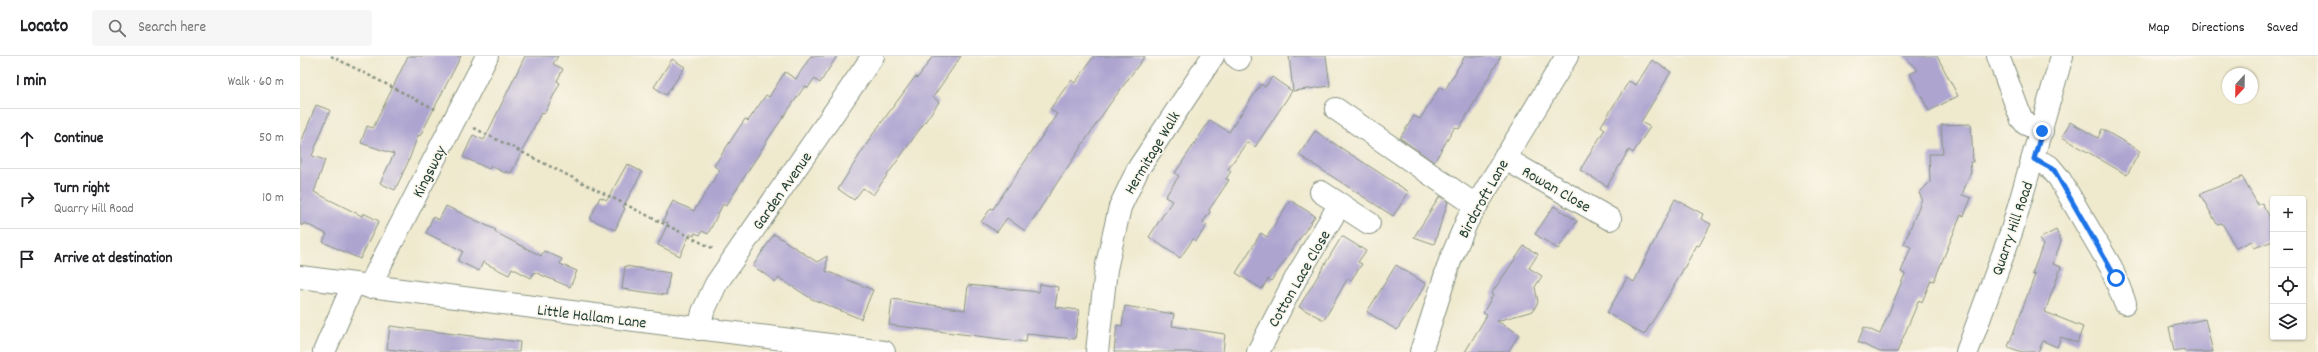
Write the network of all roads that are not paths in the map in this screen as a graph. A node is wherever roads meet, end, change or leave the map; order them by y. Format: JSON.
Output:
{"nodes":[{"id":1,"x":487,"y":56,"type":"edge"},
{"id":2,"x":873,"y":56,"type":"edge"},
{"id":3,"x":1213,"y":56,"type":"edge"},
{"id":4,"x":1567,"y":56,"type":"edge"},
{"id":5,"x":1998,"y":56,"type":"edge"},
{"id":6,"x":2062,"y":56,"type":"edge"},
{"id":7,"x":1336,"y":109,"type":"dead end"},
{"id":8,"x":2042,"y":131,"type":"junction"},
{"id":9,"x":1504,"y":158,"type":"junction"},
{"id":10,"x":2034,"y":159,"type":"junction"},
{"id":11,"x":1321,"y":192,"type":"dead end"},
{"id":12,"x":1340,"y":204,"type":"junction"},
{"id":13,"x":1475,"y":206,"type":"junction"},
{"id":14,"x":1610,"y":219,"type":"dead end"},
{"id":15,"x":1369,"y":223,"type":"dead end"},
{"id":16,"x":300,"y":278,"type":"edge"},
{"id":17,"x":361,"y":286,"type":"junction"},
{"id":18,"x":2126,"y":303,"type":"dead end"},
{"id":19,"x":699,"y":329,"type":"junction"},
{"id":20,"x":324,"y":352,"type":"edge"},
{"id":21,"x":884,"y":352,"type":"edge"},
{"id":22,"x":1097,"y":352,"type":"edge"},
{"id":23,"x":1258,"y":352,"type":"edge"},
{"id":24,"x":1421,"y":352,"type":"edge"},
{"id":25,"x":1967,"y":352,"type":"edge"}],
"edges":[{"from":1,"to":17,"type":"street","name":"Kingsway"},
{"from":2,"to":19,"type":"street","name":"Garden Avenue"},
{"from":3,"to":22,"type":"street","name":"Hermitage Walk"},
{"from":4,"to":9,"type":"street","name":"Birdcroft Lane"},
{"from":5,"to":8,"type":"street"},
{"from":6,"to":8,"type":"street","name":"Quarry Hill Road"},
{"from":7,"to":13,"type":"street"},
{"from":8,"to":10,"type":"street","name":"Quarry Hill Road"},
{"from":9,"to":13,"type":"street","name":"Birdcroft Lane"},
{"from":9,"to":14,"type":"street","name":"Rowan Close"},
{"from":10,"to":18,"type":"street"},
{"from":10,"to":25,"type":"street","name":"Quarry Hill Road"},
{"from":11,"to":12,"type":"street"},
{"from":12,"to":15,"type":"street"},
{"from":12,"to":23,"type":"street","name":"Cotton Lace Close"},
{"from":13,"to":24,"type":"street","name":"Birdcroft Lane"},
{"from":16,"to":17,"type":"street","name":"Little Hallam Lane"},
{"from":17,"to":19,"type":"street","name":"Little Hallam Lane"},
{"from":17,"to":20,"type":"street","name":"Kingsway"},
{"from":19,"to":21,"type":"street","name":"Little Hallam Lane"}]}
